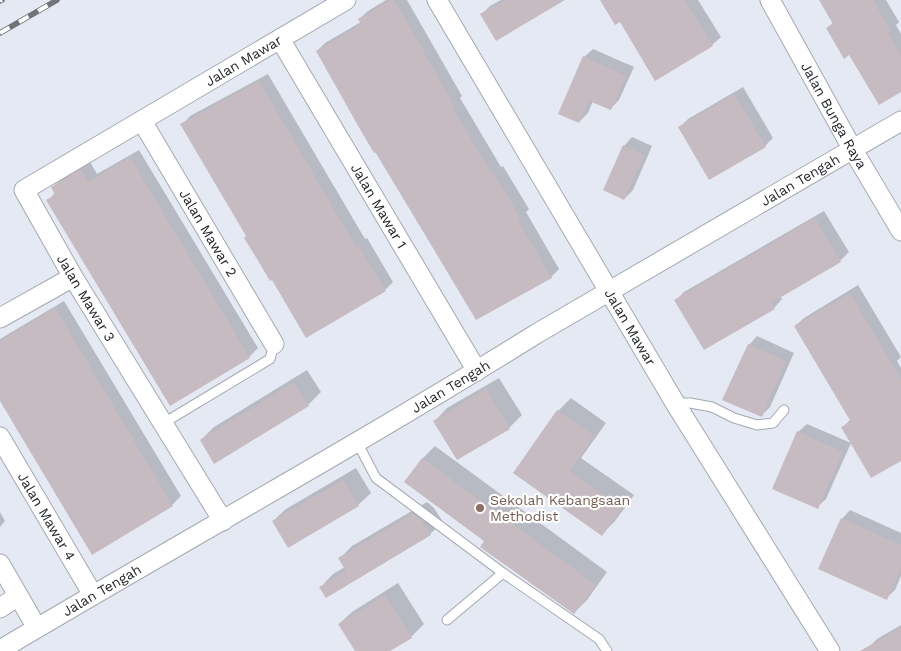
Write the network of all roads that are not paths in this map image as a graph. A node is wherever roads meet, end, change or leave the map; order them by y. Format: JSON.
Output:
{"nodes":[{"id":1,"x":346,"y":0,"type":"edge"},
{"id":2,"x":437,"y":0,"type":"edge"},
{"id":3,"x":770,"y":0,"type":"edge"},
{"id":4,"x":280,"y":39,"type":"junction"},
{"id":5,"x":142,"y":121,"type":"junction"},
{"id":6,"x":901,"y":121,"type":"edge"},
{"id":7,"x":853,"y":150,"type":"junction"},
{"id":8,"x":901,"y":231,"type":"edge"},
{"id":9,"x":73,"y":277,"type":"junction"},
{"id":10,"x":610,"y":293,"type":"junction"},
{"id":11,"x":0,"y":318,"type":"edge"},
{"id":12,"x":274,"y":344,"type":"joint"},
{"id":13,"x":477,"y":372,"type":"junction"},
{"id":14,"x":675,"y":403,"type":"junction"},
{"id":15,"x":784,"y":410,"type":"dead end"},
{"id":16,"x":162,"y":424,"type":"junction"},
{"id":17,"x":0,"y":437,"type":"edge"},
{"id":18,"x":357,"y":442,"type":"junction"},
{"id":19,"x":223,"y":521,"type":"junction"},
{"id":20,"x":0,"y":564,"type":"edge"},
{"id":21,"x":503,"y":573,"type":"junction"},
{"id":22,"x":93,"y":595,"type":"junction"},
{"id":23,"x":18,"y":596,"type":"junction"},
{"id":24,"x":0,"y":608,"type":"edge"},
{"id":25,"x":447,"y":620,"type":"dead end"},
{"id":26,"x":37,"y":628,"type":"junction"},
{"id":27,"x":0,"y":650,"type":"edge"},
{"id":28,"x":606,"y":651,"type":"edge"},
{"id":29,"x":830,"y":651,"type":"edge"}],
"edges":[{"from":1,"to":4,"type":"street","name":"Jalan Mawar"},
{"from":2,"to":10,"type":"street","name":"Jalan Mawar"},
{"from":3,"to":7,"type":"street","name":"Jalan Bunga Raya"},
{"from":4,"to":5,"type":"street","name":"Jalan Mawar"},
{"from":4,"to":13,"type":"street","name":"Jalan Mawar 1"},
{"from":5,"to":9,"type":"street","name":"Jalan Mawar 3"},
{"from":5,"to":12,"type":"street","name":"Jalan Mawar 2"},
{"from":6,"to":7,"type":"street","name":"Jalan Tengah"},
{"from":7,"to":8,"type":"street","name":"Jalan Bunga Raya"},
{"from":7,"to":10,"type":"street","name":"Jalan Tengah"},
{"from":9,"to":11,"type":"street"},
{"from":9,"to":16,"type":"street","name":"Jalan Mawar 3"},
{"from":10,"to":13,"type":"street","name":"Jalan Tengah"},
{"from":10,"to":14,"type":"street","name":"Jalan Mawar"},
{"from":12,"to":16,"type":"lane"},
{"from":13,"to":18,"type":"street","name":"Jalan Tengah"},
{"from":14,"to":15,"type":"lane"},
{"from":14,"to":29,"type":"street","name":"Jalan Mawar"},
{"from":16,"to":19,"type":"street","name":"Jalan Mawar 3"},
{"from":17,"to":22,"type":"street","name":"Jalan Mawar 4"},
{"from":18,"to":19,"type":"street","name":"Jalan Tengah"},
{"from":18,"to":21,"type":"lane"},
{"from":19,"to":22,"type":"street","name":"Jalan Tengah"},
{"from":20,"to":23,"type":"street"},
{"from":21,"to":25,"type":"lane"},
{"from":21,"to":28,"type":"lane"},
{"from":22,"to":26,"type":"street","name":"Jalan Tengah"},
{"from":23,"to":24,"type":"street"},
{"from":23,"to":26,"type":"street"},
{"from":26,"to":27,"type":"street","name":"Jalan Tengah"}]}
